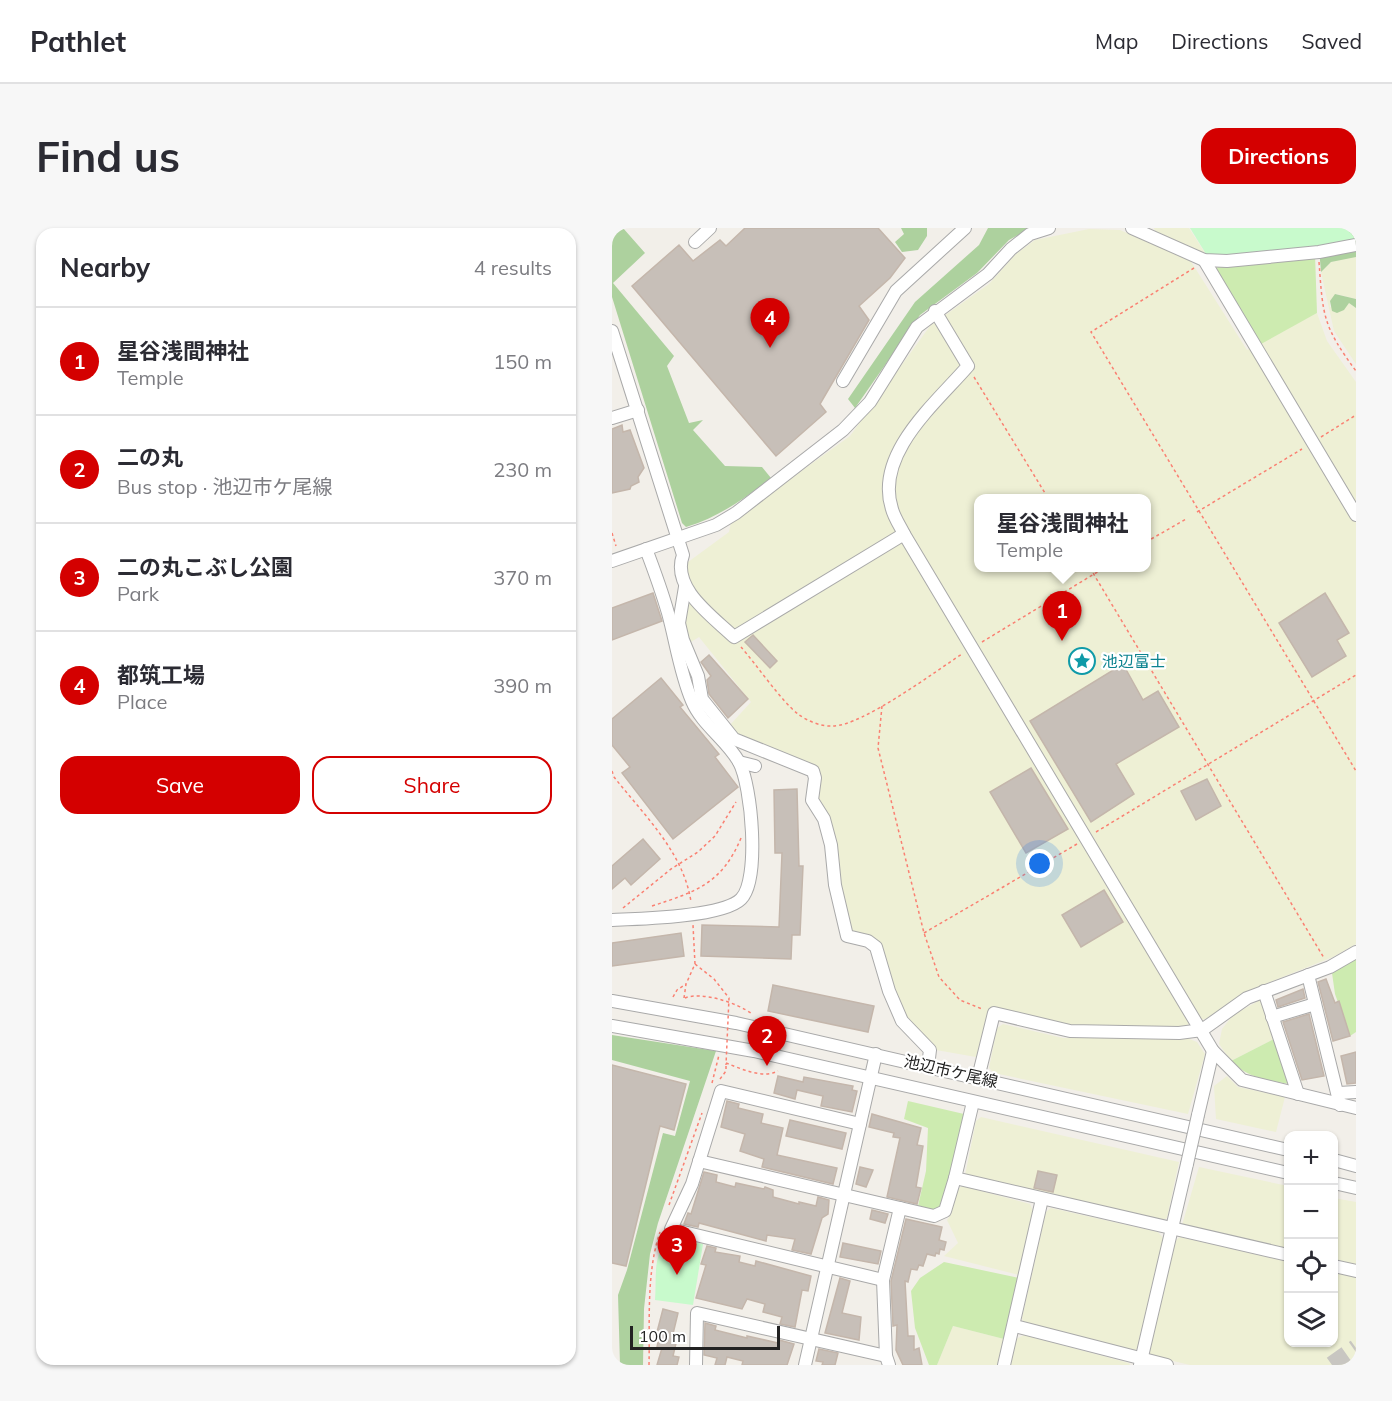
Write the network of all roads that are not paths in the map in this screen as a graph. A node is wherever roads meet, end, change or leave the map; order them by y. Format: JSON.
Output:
{"nodes":[{"id":1,"x":710,"y":228,"type":"edge"},
{"id":2,"x":965,"y":228,"type":"edge"},
{"id":3,"x":1049,"y":228,"type":"edge"},
{"id":4,"x":1140,"y":230,"type":"edge"},
{"id":5,"x":695,"y":242,"type":"dead end"},
{"id":6,"x":1356,"y":245,"type":"edge"},
{"id":7,"x":1204,"y":260,"type":"junction"},
{"id":8,"x":935,"y":311,"type":"junction"},
{"id":9,"x":612,"y":331,"type":"edge"},
{"id":10,"x":843,"y":381,"type":"dead end"},
{"id":11,"x":638,"y":410,"type":"junction"},
{"id":12,"x":612,"y":418,"type":"edge"},
{"id":13,"x":1356,"y":515,"type":"edge"},
{"id":14,"x":904,"y":534,"type":"junction"},
{"id":15,"x":677,"y":538,"type":"junction"},
{"id":16,"x":646,"y":549,"type":"junction"},
{"id":17,"x":616,"y":560,"type":"edge"},
{"id":18,"x":685,"y":587,"type":"junction"},
{"id":19,"x":739,"y":762,"type":"junction"},
{"id":20,"x":755,"y":766,"type":"dead end"},
{"id":21,"x":612,"y":920,"type":"edge"},
{"id":22,"x":1356,"y":952,"type":"edge"},
{"id":23,"x":1308,"y":975,"type":"junction"},
{"id":24,"x":1264,"y":991,"type":"junction"},
{"id":25,"x":612,"y":1001,"type":"edge"},
{"id":26,"x":1315,"y":1004,"type":"junction"},
{"id":27,"x":1272,"y":1017,"type":"junction"},
{"id":28,"x":612,"y":1026,"type":"edge"},
{"id":29,"x":1202,"y":1030,"type":"junction"},
{"id":30,"x":1213,"y":1051,"type":"junction"},
{"id":31,"x":876,"y":1054,"type":"junction"},
{"id":32,"x":928,"y":1066,"type":"junction"},
{"id":33,"x":870,"y":1078,"type":"junction"},
{"id":34,"x":978,"y":1078,"type":"junction"},
{"id":35,"x":1356,"y":1092,"type":"edge"},
{"id":36,"x":1298,"y":1094,"type":"junction"},
{"id":37,"x":1339,"y":1099,"type":"junction"},
{"id":38,"x":973,"y":1102,"type":"junction"},
{"id":39,"x":1356,"y":1108,"type":"edge"},
{"id":40,"x":860,"y":1124,"type":"junction"},
{"id":41,"x":1284,"y":1149,"type":"edge"},
{"id":42,"x":699,"y":1161,"type":"junction"},
{"id":43,"x":1338,"y":1161,"type":"edge"},
{"id":44,"x":1356,"y":1166,"type":"edge"},
{"id":45,"x":1284,"y":1172,"type":"edge"},
{"id":46,"x":955,"y":1178,"type":"junction"},
{"id":47,"x":1338,"y":1184,"type":"edge"},
{"id":48,"x":1356,"y":1188,"type":"edge"},
{"id":49,"x":844,"y":1195,"type":"junction"},
{"id":50,"x":1042,"y":1199,"type":"junction"},
{"id":51,"x":900,"y":1208,"type":"junction"},
{"id":52,"x":1172,"y":1228,"type":"junction"},
{"id":53,"x":1284,"y":1254,"type":"edge"},
{"id":54,"x":827,"y":1267,"type":"junction"},
{"id":55,"x":1338,"y":1267,"type":"edge"},
{"id":56,"x":1356,"y":1271,"type":"edge"},
{"id":57,"x":884,"y":1280,"type":"junction"},
{"id":58,"x":1015,"y":1326,"type":"junction"},
{"id":59,"x":811,"y":1338,"type":"junction"},
{"id":60,"x":888,"y":1361,"type":"edge"},
{"id":61,"x":1141,"y":1362,"type":"edge"},
{"id":62,"x":696,"y":1365,"type":"edge"},
{"id":63,"x":805,"y":1365,"type":"edge"},
{"id":64,"x":1004,"y":1365,"type":"edge"},
{"id":65,"x":1167,"y":1365,"type":"edge"}],
"edges":[{"from":1,"to":5,"type":"street"},
{"from":2,"to":10,"type":"street"},
{"from":3,"to":8,"type":"street"},
{"from":4,"to":7,"type":"street"},
{"from":6,"to":7,"type":"street"},
{"from":7,"to":13,"type":"street"},
{"from":8,"to":14,"type":"street"},
{"from":8,"to":15,"type":"street"},
{"from":9,"to":11,"type":"street"},
{"from":11,"to":12,"type":"street"},
{"from":11,"to":15,"type":"street"},
{"from":14,"to":18,"type":"street"},
{"from":14,"to":29,"type":"street"},
{"from":15,"to":16,"type":"street"},
{"from":15,"to":18,"type":"street"},
{"from":16,"to":17,"type":"street"},
{"from":16,"to":19,"type":"street"},
{"from":18,"to":32,"type":"street"},
{"from":19,"to":20,"type":"street"},
{"from":19,"to":21,"type":"street"},
{"from":22,"to":23,"type":"street"},
{"from":23,"to":24,"type":"street"},
{"from":23,"to":26,"type":"street"},
{"from":24,"to":27,"type":"street"},
{"from":24,"to":29,"type":"street"},
{"from":25,"to":31,"type":"street","name":"池辺市ケ尾線"},
{"from":26,"to":27,"type":"street"},
{"from":26,"to":37,"type":"street"},
{"from":27,"to":36,"type":"street"},
{"from":28,"to":33,"type":"street","name":"池辺市ケ尾線"},
{"from":29,"to":30,"type":"street"},
{"from":29,"to":34,"type":"street"},
{"from":30,"to":36,"type":"street"},
{"from":30,"to":52,"type":"street","bridge":true},
{"from":31,"to":32,"type":"street","name":"池辺市ケ尾線"},
{"from":31,"to":33,"type":"street"},
{"from":32,"to":34,"type":"street","name":"池辺市ケ尾線"},
{"from":33,"to":38,"type":"street","name":"池辺市ケ尾線"},
{"from":33,"to":40,"type":"street"},
{"from":34,"to":41,"type":"street","name":"池辺市ケ尾線"},
{"from":35,"to":37,"type":"street"},
{"from":36,"to":37,"type":"street"},
{"from":37,"to":39,"type":"street"},
{"from":38,"to":45,"type":"street","name":"池辺市ケ尾線"},
{"from":38,"to":46,"type":"street"},
{"from":40,"to":42,"type":"street"},
{"from":40,"to":49,"type":"street"},
{"from":42,"to":49,"type":"street"},
{"from":42,"to":54,"type":"street"},
{"from":43,"to":44,"type":"street"},
{"from":46,"to":50,"type":"street"},
{"from":46,"to":51,"type":"street"},
{"from":47,"to":48,"type":"street"},
{"from":49,"to":51,"type":"street"},
{"from":49,"to":54,"type":"street"},
{"from":50,"to":52,"type":"street"},
{"from":50,"to":58,"type":"street"},
{"from":51,"to":57,"type":"street"},
{"from":52,"to":53,"type":"street"},
{"from":52,"to":61,"type":"street"},
{"from":54,"to":57,"type":"street"},
{"from":54,"to":59,"type":"street"},
{"from":55,"to":56,"type":"street"},
{"from":57,"to":60,"type":"street"},
{"from":58,"to":61,"type":"street"},
{"from":58,"to":64,"type":"street"},
{"from":59,"to":60,"type":"street"},
{"from":59,"to":62,"type":"street"},
{"from":59,"to":63,"type":"street"},
{"from":61,"to":65,"type":"street"}]}
